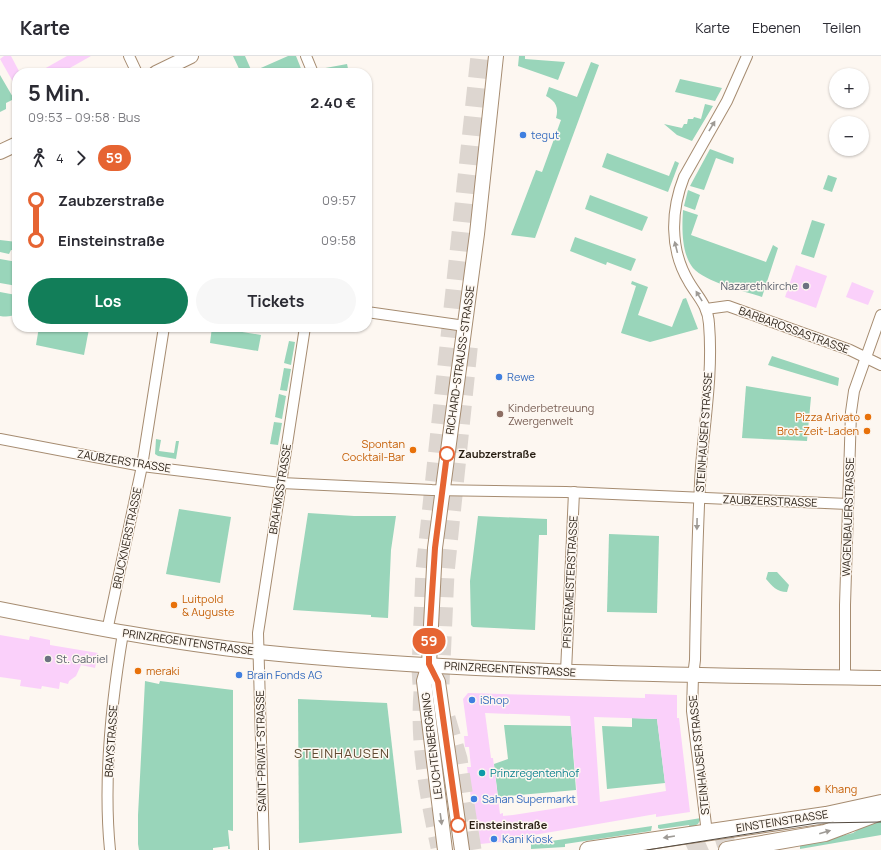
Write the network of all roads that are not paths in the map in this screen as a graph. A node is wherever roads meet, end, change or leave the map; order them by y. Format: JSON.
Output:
{"nodes":[{"id":1,"x":129,"y":56,"type":"edge"},
{"id":2,"x":191,"y":56,"type":"edge"},
{"id":3,"x":306,"y":56,"type":"edge"},
{"id":4,"x":496,"y":56,"type":"edge"},
{"id":5,"x":747,"y":56,"type":"edge"},
{"id":6,"x":135,"y":68,"type":"edge"},
{"id":7,"x":166,"y":68,"type":"edge"},
{"id":8,"x":311,"y":68,"type":"edge"},
{"id":9,"x":12,"y":146,"type":"edge"},
{"id":10,"x":0,"y":152,"type":"edge"},
{"id":11,"x":706,"y":309,"type":"junction"},
{"id":12,"x":372,"y":313,"type":"edge"},
{"id":13,"x":881,"y":315,"type":"edge"},
{"id":14,"x":465,"y":326,"type":"junction"},
{"id":15,"x":163,"y":332,"type":"edge"},
{"id":16,"x":304,"y":332,"type":"edge"},
{"id":17,"x":866,"y":358,"type":"junction"},
{"id":18,"x":881,"y":365,"type":"edge"},
{"id":19,"x":0,"y":439,"type":"edge"},
{"id":20,"x":142,"y":466,"type":"junction"},
{"id":21,"x":281,"y":483,"type":"junction"},
{"id":22,"x":442,"y":490,"type":"junction"},
{"id":23,"x":574,"y":492,"type":"junction"},
{"id":24,"x":699,"y":498,"type":"junction"},
{"id":25,"x":848,"y":504,"type":"junction"},
{"id":26,"x":0,"y":609,"type":"edge"},
{"id":27,"x":107,"y":631,"type":"junction"},
{"id":28,"x":123,"y":633,"type":"junction"},
{"id":29,"x":258,"y":652,"type":"junction"},
{"id":30,"x":429,"y":664,"type":"junction"},
{"id":31,"x":566,"y":672,"type":"junction"},
{"id":32,"x":693,"y":676,"type":"junction"},
{"id":33,"x":845,"y":678,"type":"junction"},
{"id":34,"x":881,"y":678,"type":"edge"},
{"id":35,"x":881,"y":803,"type":"edge"},
{"id":36,"x":881,"y":812,"type":"edge"},
{"id":37,"x":707,"y":833,"type":"junction"},
{"id":38,"x":110,"y":850,"type":"edge"},
{"id":39,"x":264,"y":850,"type":"edge"},
{"id":40,"x":445,"y":850,"type":"edge"},
{"id":41,"x":462,"y":850,"type":"edge"},
{"id":42,"x":588,"y":850,"type":"edge"},
{"id":43,"x":727,"y":850,"type":"tunnel mouth"}],
"edges":[{"from":1,"to":6,"type":"street"},
{"from":2,"to":7,"type":"main road"},
{"from":3,"to":8,"type":"street"},
{"from":4,"to":14,"type":"main road","name":"RICHARD-STRAUSS-STRASSE"},
{"from":11,"to":5,"type":"street","name":"STEINHAUSER STRASSE","one_way":true},
{"from":9,"to":10,"type":"main road"},
{"from":11,"to":17,"type":"street","name":"BARBAROSSASTRASSE"},
{"from":11,"to":24,"type":"street","name":"STEINHAUSER STRASSE"},
{"from":12,"to":14,"type":"street"},
{"from":13,"to":17,"type":"street","name":"WAGENBAUERSTRASSE"},
{"from":14,"to":22,"type":"main road","name":"RICHARD-STRAUSS-STRASSE"},
{"from":15,"to":20,"type":"street","name":"BRUCKNERSTRASSE"},
{"from":16,"to":21,"type":"street","name":"BRAHMSSTRASSE"},
{"from":17,"to":18,"type":"street","name":"BARBAROSSASTRASSE"},
{"from":17,"to":25,"type":"street","name":"WAGENBAUERSTRASSE"},
{"from":19,"to":20,"type":"street","name":"ZAUBZERSTRASSE"},
{"from":20,"to":21,"type":"street","name":"ZAUBZERSTRASSE"},
{"from":20,"to":27,"type":"street","name":"BRUCKNERSTRASSE"},
{"from":21,"to":22,"type":"street","name":"ZAUBZERSTRASSE"},
{"from":21,"to":29,"type":"street","name":"BRAHMSSTRASSE"},
{"from":22,"to":23,"type":"street","name":"ZAUBZERSTRASSE"},
{"from":22,"to":30,"type":"main road","name":"RICHARD-STRAUSS-STRASSE"},
{"from":23,"to":24,"type":"street","name":"ZAUBZERSTRASSE"},
{"from":23,"to":31,"type":"street","name":"PFISTERMEISTERSTRASSE"},
{"from":24,"to":25,"type":"street","name":"ZAUBZERSTRASSE"},
{"from":24,"to":32,"type":"street","name":"STEINHAUSER STRASSE","one_way":true},
{"from":25,"to":33,"type":"street","name":"WAGENBAUERSTRASSE"},
{"from":26,"to":27,"type":"main road","name":"PRINZREGENTENSTRASSE"},
{"from":27,"to":28,"type":"main road","name":"PRINZREGENTENSTRASSE"},
{"from":28,"to":29,"type":"main road","name":"PRINZREGENTENSTRASSE"},
{"from":28,"to":38,"type":"street","name":"BRAYSTRASSE"},
{"from":29,"to":30,"type":"main road","name":"PRINZREGENTENSTRASSE"},
{"from":29,"to":39,"type":"street","name":"SAINT-PRIVAT-STRASSE"},
{"from":30,"to":31,"type":"main road","name":"PRINZREGENTENSTRASSE"},
{"from":30,"to":40,"type":"main road","name":"LEUCHTENBERGRING","one_way":true},
{"from":30,"to":41,"type":"main road","name":"LEUCHTENBERGRING"},
{"from":31,"to":32,"type":"main road","name":"PRINZREGENTENSTRASSE"},
{"from":32,"to":33,"type":"main road","name":"PRINZREGENTENSTRASSE"},
{"from":32,"to":37,"type":"street","name":"STEINHAUSER STRASSE"},
{"from":33,"to":34,"type":"main road","name":"PRINZREGENTENSTRASSE"},
{"from":35,"to":37,"type":"main road","name":"EINSTEINSTRASSE"},
{"from":43,"to":36,"type":"main road","name":"EINSTEINSTRASSE","one_way":true},
{"from":37,"to":42,"type":"main road","name":"EINSTEINSTRASSE","one_way":true}]}
